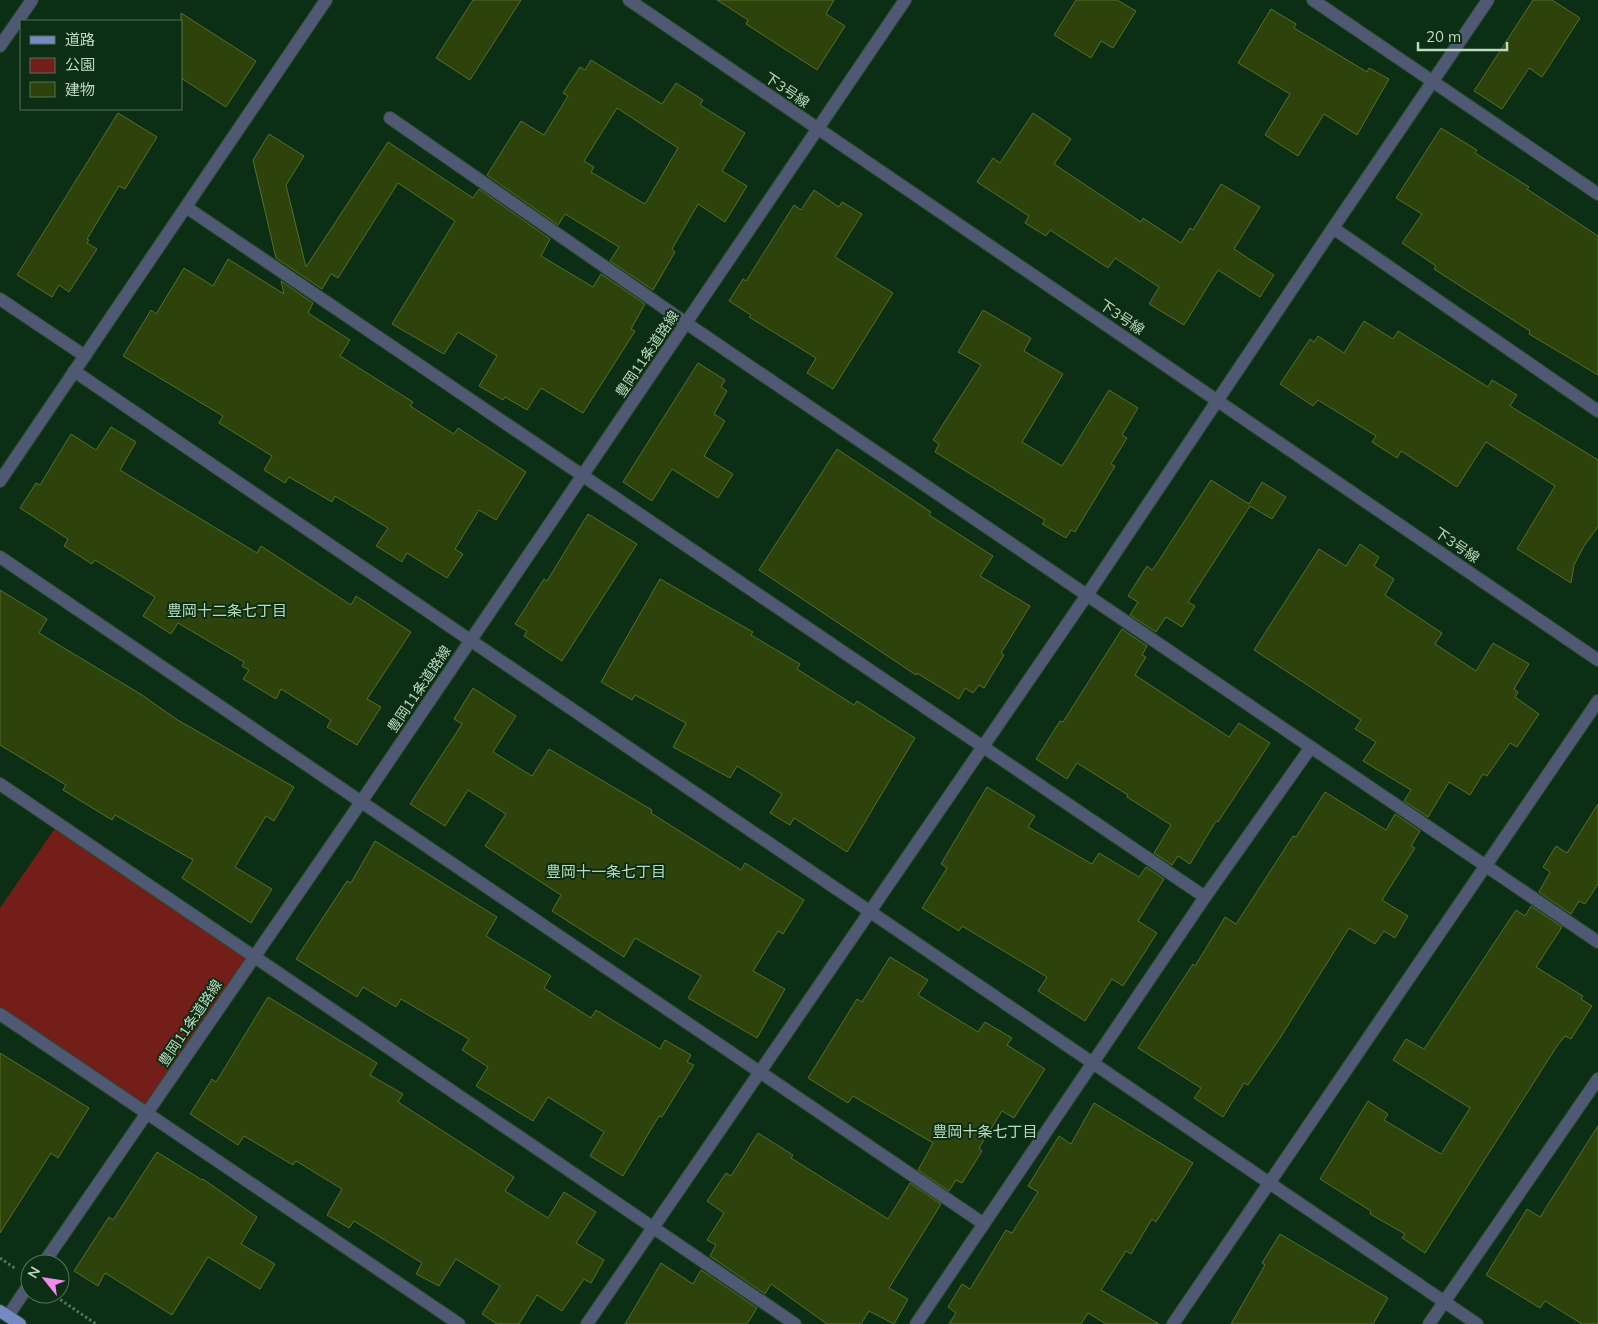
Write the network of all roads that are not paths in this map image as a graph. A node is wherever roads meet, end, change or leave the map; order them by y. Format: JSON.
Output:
{"nodes":[{"id":1,"x":32,"y":0,"type":"edge"},
{"id":2,"x":326,"y":0,"type":"edge"},
{"id":3,"x":629,"y":0,"type":"edge"},
{"id":4,"x":905,"y":0,"type":"edge"},
{"id":5,"x":1313,"y":0,"type":"edge"},
{"id":6,"x":1488,"y":0,"type":"edge"},
{"id":7,"x":0,"y":46,"type":"edge"},
{"id":8,"x":1434,"y":80,"type":"junction"},
{"id":9,"x":390,"y":118,"type":"dead end"},
{"id":10,"x":817,"y":128,"type":"junction"},
{"id":11,"x":1598,"y":194,"type":"edge"},
{"id":12,"x":186,"y":207,"type":"junction"},
{"id":13,"x":1332,"y":228,"type":"junction"},
{"id":14,"x":0,"y":299,"type":"edge"},
{"id":15,"x":686,"y":322,"type":"junction"},
{"id":16,"x":85,"y":356,"type":"junction"},
{"id":17,"x":74,"y":371,"type":"junction"},
{"id":18,"x":1218,"y":400,"type":"junction"},
{"id":19,"x":1598,"y":411,"type":"edge"},
{"id":20,"x":582,"y":476,"type":"junction"},
{"id":21,"x":0,"y":481,"type":"edge"},
{"id":22,"x":0,"y":557,"type":"edge"},
{"id":23,"x":1088,"y":595,"type":"junction"},
{"id":24,"x":470,"y":639,"type":"junction"},
{"id":25,"x":1598,"y":660,"type":"edge"},
{"id":26,"x":1598,"y":702,"type":"edge"},
{"id":27,"x":1311,"y":746,"type":"junction"},
{"id":28,"x":982,"y":748,"type":"junction"},
{"id":29,"x":0,"y":784,"type":"edge"},
{"id":30,"x":361,"y":802,"type":"junction"},
{"id":31,"x":1486,"y":865,"type":"junction"},
{"id":32,"x":1205,"y":898,"type":"junction"},
{"id":33,"x":871,"y":910,"type":"junction"},
{"id":34,"x":1598,"y":942,"type":"edge"},
{"id":35,"x":253,"y":957,"type":"junction"},
{"id":36,"x":0,"y":1014,"type":"edge"},
{"id":37,"x":1094,"y":1061,"type":"junction"},
{"id":38,"x":760,"y":1073,"type":"junction"},
{"id":39,"x":1598,"y":1079,"type":"edge"},
{"id":40,"x":146,"y":1113,"type":"junction"},
{"id":41,"x":1269,"y":1183,"type":"junction"},
{"id":42,"x":984,"y":1224,"type":"junction"},
{"id":43,"x":654,"y":1227,"type":"junction"},
{"id":44,"x":50,"y":1254,"type":"edge"},
{"id":45,"x":20,"y":1300,"type":"edge"},
{"id":46,"x":1445,"y":1302,"type":"junction"},
{"id":47,"x":10,"y":1319,"type":"edge"},
{"id":48,"x":459,"y":1324,"type":"edge"},
{"id":49,"x":587,"y":1324,"type":"edge"},
{"id":50,"x":795,"y":1324,"type":"edge"},
{"id":51,"x":916,"y":1324,"type":"edge"},
{"id":52,"x":1173,"y":1324,"type":"edge"},
{"id":53,"x":1430,"y":1324,"type":"edge"},
{"id":54,"x":1477,"y":1324,"type":"edge"}],
"edges":[{"from":1,"to":7,"type":"street"},
{"from":2,"to":12,"type":"street"},
{"from":3,"to":10,"type":"street","name":"下3号線"},
{"from":4,"to":10,"type":"street","name":"豊岡11条道路線"},
{"from":5,"to":8,"type":"street"},
{"from":6,"to":8,"type":"street"},
{"from":8,"to":11,"type":"street"},
{"from":8,"to":13,"type":"street"},
{"from":9,"to":15,"type":"street"},
{"from":10,"to":15,"type":"street","name":"豊岡11条道路線"},
{"from":10,"to":18,"type":"street","name":"下3号線"},
{"from":12,"to":16,"type":"street"},
{"from":12,"to":20,"type":"street"},
{"from":13,"to":18,"type":"street"},
{"from":13,"to":19,"type":"street"},
{"from":14,"to":16,"type":"street"},
{"from":15,"to":20,"type":"street","name":"豊岡11条道路線"},
{"from":15,"to":23,"type":"street"},
{"from":16,"to":17,"type":"street"},
{"from":17,"to":21,"type":"street"},
{"from":17,"to":24,"type":"street"},
{"from":18,"to":23,"type":"street"},
{"from":18,"to":25,"type":"street","name":"下3号線"},
{"from":20,"to":24,"type":"street","name":"豊岡11条道路線"},
{"from":20,"to":28,"type":"street"},
{"from":22,"to":30,"type":"street"},
{"from":23,"to":27,"type":"street"},
{"from":23,"to":28,"type":"street"},
{"from":24,"to":30,"type":"street","name":"豊岡11条道路線"},
{"from":24,"to":33,"type":"street"},
{"from":26,"to":31,"type":"street"},
{"from":27,"to":31,"type":"street"},
{"from":27,"to":32,"type":"street"},
{"from":28,"to":32,"type":"street"},
{"from":28,"to":33,"type":"street"},
{"from":29,"to":35,"type":"street"},
{"from":30,"to":35,"type":"street","name":"豊岡11条道路線"},
{"from":30,"to":38,"type":"street"},
{"from":31,"to":34,"type":"street"},
{"from":31,"to":41,"type":"street"},
{"from":32,"to":37,"type":"street"},
{"from":33,"to":37,"type":"street"},
{"from":33,"to":38,"type":"street"},
{"from":35,"to":40,"type":"street","name":"豊岡11条道路線"},
{"from":35,"to":43,"type":"street"},
{"from":36,"to":40,"type":"street"},
{"from":37,"to":41,"type":"street"},
{"from":37,"to":42,"type":"street"},
{"from":38,"to":42,"type":"street"},
{"from":38,"to":43,"type":"street"},
{"from":39,"to":46,"type":"street"},
{"from":40,"to":44,"type":"street","name":"豊岡11条道路線"},
{"from":40,"to":48,"type":"street"},
{"from":41,"to":46,"type":"street"},
{"from":41,"to":52,"type":"street"},
{"from":42,"to":51,"type":"street"},
{"from":43,"to":49,"type":"street"},
{"from":43,"to":50,"type":"street"},
{"from":45,"to":47,"type":"street"},
{"from":46,"to":53,"type":"street"},
{"from":46,"to":54,"type":"street"}]}
